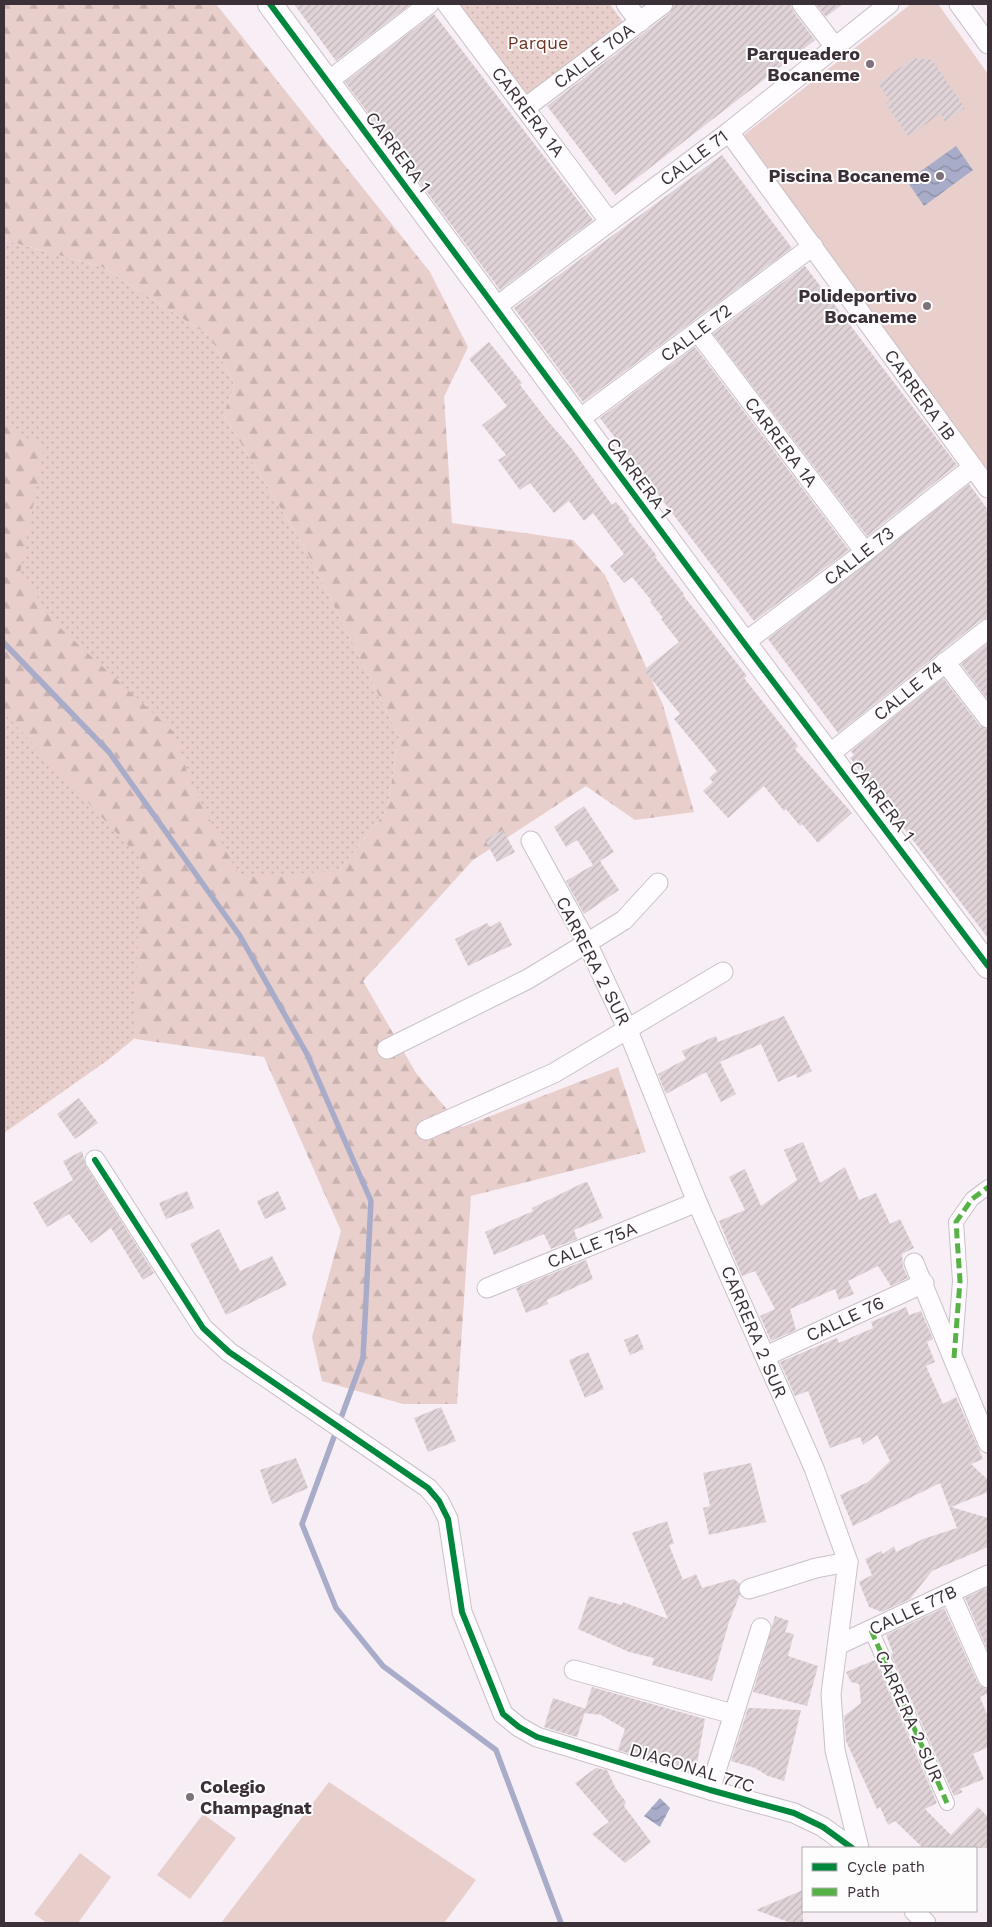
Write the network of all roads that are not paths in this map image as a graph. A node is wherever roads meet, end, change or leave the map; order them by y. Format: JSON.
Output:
{"nodes":[{"id":1,"x":270,"y":4,"type":"edge"},
{"id":2,"x":429,"y":4,"type":"edge"},
{"id":3,"x":447,"y":4,"type":"edge"},
{"id":4,"x":626,"y":4,"type":"edge"},
{"id":5,"x":663,"y":4,"type":"edge"},
{"id":6,"x":802,"y":4,"type":"edge"},
{"id":7,"x":889,"y":4,"type":"edge"},
{"id":8,"x":959,"y":4,"type":"edge"},
{"id":9,"x":640,"y":22,"type":"junction"},
{"id":10,"x":988,"y":44,"type":"edge"},
{"id":11,"x":835,"y":47,"type":"junction"},
{"id":12,"x":327,"y":82,"type":"junction"},
{"id":13,"x":525,"y":108,"type":"junction"},
{"id":14,"x":729,"y":132,"type":"junction"},
{"id":15,"x":609,"y":221,"type":"junction"},
{"id":16,"x":813,"y":246,"type":"junction"},
{"id":17,"x":496,"y":307,"type":"junction"},
{"id":18,"x":698,"y":332,"type":"junction"},
{"id":19,"x":578,"y":420,"type":"junction"},
{"id":20,"x":973,"y":467,"type":"junction"},
{"id":21,"x":988,"y":488,"type":"edge"},
{"id":22,"x":865,"y":552,"type":"junction"},
{"id":23,"x":988,"y":629,"type":"edge"},
{"id":24,"x":744,"y":644,"type":"junction"},
{"id":25,"x":945,"y":662,"type":"junction"},
{"id":26,"x":988,"y":718,"type":"edge"},
{"id":27,"x":828,"y":755,"type":"junction"},
{"id":28,"x":531,"y":841,"type":"dead end"},
{"id":29,"x":658,"y":883,"type":"dead end"},
{"id":30,"x":587,"y":943,"type":"junction"},
{"id":31,"x":988,"y":966,"type":"edge"},
{"id":32,"x":723,"y":972,"type":"dead end"},
{"id":33,"x":627,"y":1028,"type":"junction"},
{"id":34,"x":388,"y":1049,"type":"dead end"},
{"id":35,"x":426,"y":1130,"type":"dead end"},
{"id":36,"x":95,"y":1160,"type":"dead end"},
{"id":37,"x":988,"y":1186,"type":"edge"},
{"id":38,"x":697,"y":1202,"type":"junction"},
{"id":39,"x":914,"y":1263,"type":"dead end"},
{"id":40,"x":924,"y":1283,"type":"junction"},
{"id":41,"x":487,"y":1288,"type":"dead end"},
{"id":42,"x":766,"y":1356,"type":"junction"},
{"id":43,"x":954,"y":1358,"type":"junction"},
{"id":44,"x":988,"y":1444,"type":"edge"},
{"id":45,"x":848,"y":1562,"type":"junction"},
{"id":46,"x":988,"y":1575,"type":"edge"},
{"id":47,"x":749,"y":1589,"type":"dead end"},
{"id":48,"x":950,"y":1594,"type":"junction"},
{"id":49,"x":761,"y":1628,"type":"dead end"},
{"id":50,"x":871,"y":1630,"type":"junction"},
{"id":51,"x":838,"y":1645,"type":"junction"},
{"id":52,"x":574,"y":1670,"type":"dead end"},
{"id":53,"x":988,"y":1678,"type":"edge"},
{"id":54,"x":733,"y":1714,"type":"junction"},
{"id":55,"x":710,"y":1790,"type":"junction"},
{"id":56,"x":947,"y":1803,"type":"dead end"},
{"id":57,"x":851,"y":1847,"type":"edge"},
{"id":58,"x":859,"y":1847,"type":"edge"},
{"id":59,"x":915,"y":1912,"type":"edge"},
{"id":60,"x":926,"y":1923,"type":"edge"}],
"edges":[{"from":1,"to":12,"type":"street","name":"CARRERA 1"},
{"from":2,"to":12,"type":"street"},
{"from":3,"to":13,"type":"street","name":"CARRERA 1A"},
{"from":4,"to":9,"type":"street"},
{"from":5,"to":9,"type":"street","name":"CALLE 70A"},
{"from":6,"to":11,"type":"street"},
{"from":7,"to":11,"type":"street","name":"CALLE 71"},
{"from":8,"to":10,"type":"street"},
{"from":9,"to":13,"type":"street","name":"CALLE 70A"},
{"from":11,"to":14,"type":"street","name":"CALLE 71"},
{"from":12,"to":17,"type":"street","name":"CARRERA 1"},
{"from":13,"to":15,"type":"street","name":"CARRERA 1A"},
{"from":14,"to":15,"type":"street","name":"CALLE 71"},
{"from":14,"to":16,"type":"street","name":"CARRERA 1B"},
{"from":15,"to":17,"type":"street","name":"CALLE 71"},
{"from":16,"to":18,"type":"street","name":"CALLE 72"},
{"from":16,"to":20,"type":"street","name":"CARRERA 1B"},
{"from":17,"to":19,"type":"street","name":"CARRERA 1"},
{"from":18,"to":19,"type":"street","name":"CALLE 72"},
{"from":18,"to":22,"type":"street","name":"CARRERA 1A"},
{"from":19,"to":24,"type":"street","name":"CARRERA 1"},
{"from":20,"to":21,"type":"street","name":"CARRERA 1B"},
{"from":20,"to":22,"type":"street","name":"CALLE 73"},
{"from":22,"to":24,"type":"street","name":"CALLE 73"},
{"from":23,"to":25,"type":"street","name":"CALLE 74"},
{"from":24,"to":27,"type":"street","name":"CARRERA 1"},
{"from":25,"to":26,"type":"street"},
{"from":25,"to":27,"type":"street","name":"CALLE 74"},
{"from":27,"to":31,"type":"street","name":"CARRERA 1"},
{"from":28,"to":30,"type":"street","name":"CARRERA 2 SUR"},
{"from":29,"to":30,"type":"street"},
{"from":30,"to":33,"type":"street","name":"CARRERA 2 SUR"},
{"from":30,"to":34,"type":"street"},
{"from":32,"to":33,"type":"street"},
{"from":33,"to":35,"type":"street"},
{"from":33,"to":38,"type":"street","name":"CARRERA 2 SUR"},
{"from":36,"to":55,"type":"street","name":"DIAGONAL 77C"},
{"from":37,"to":43,"type":"street"},
{"from":38,"to":41,"type":"street","name":"CALLE 75A"},
{"from":38,"to":42,"type":"street","name":"CARRERA 2 SUR"},
{"from":39,"to":40,"type":"street"},
{"from":40,"to":42,"type":"street","name":"CALLE 76"},
{"from":40,"to":43,"type":"street"},
{"from":42,"to":45,"type":"street","name":"CARRERA 2 SUR"},
{"from":43,"to":44,"type":"street"},
{"from":45,"to":47,"type":"street"},
{"from":45,"to":51,"type":"street","name":"CARRERA 2 SUR"},
{"from":46,"to":48,"type":"street","name":"CALLE 77B"},
{"from":48,"to":50,"type":"street","name":"CALLE 77B"},
{"from":48,"to":53,"type":"street"},
{"from":49,"to":54,"type":"street"},
{"from":50,"to":51,"type":"street","name":"CALLE 77B"},
{"from":50,"to":56,"type":"street","name":"CARRERA 2 SUR"},
{"from":51,"to":58,"type":"street","name":"CARRERA 2 SUR"},
{"from":52,"to":54,"type":"street"},
{"from":54,"to":55,"type":"street"},
{"from":55,"to":57,"type":"street","name":"DIAGONAL 77C"},
{"from":59,"to":60,"type":"street"}]}
